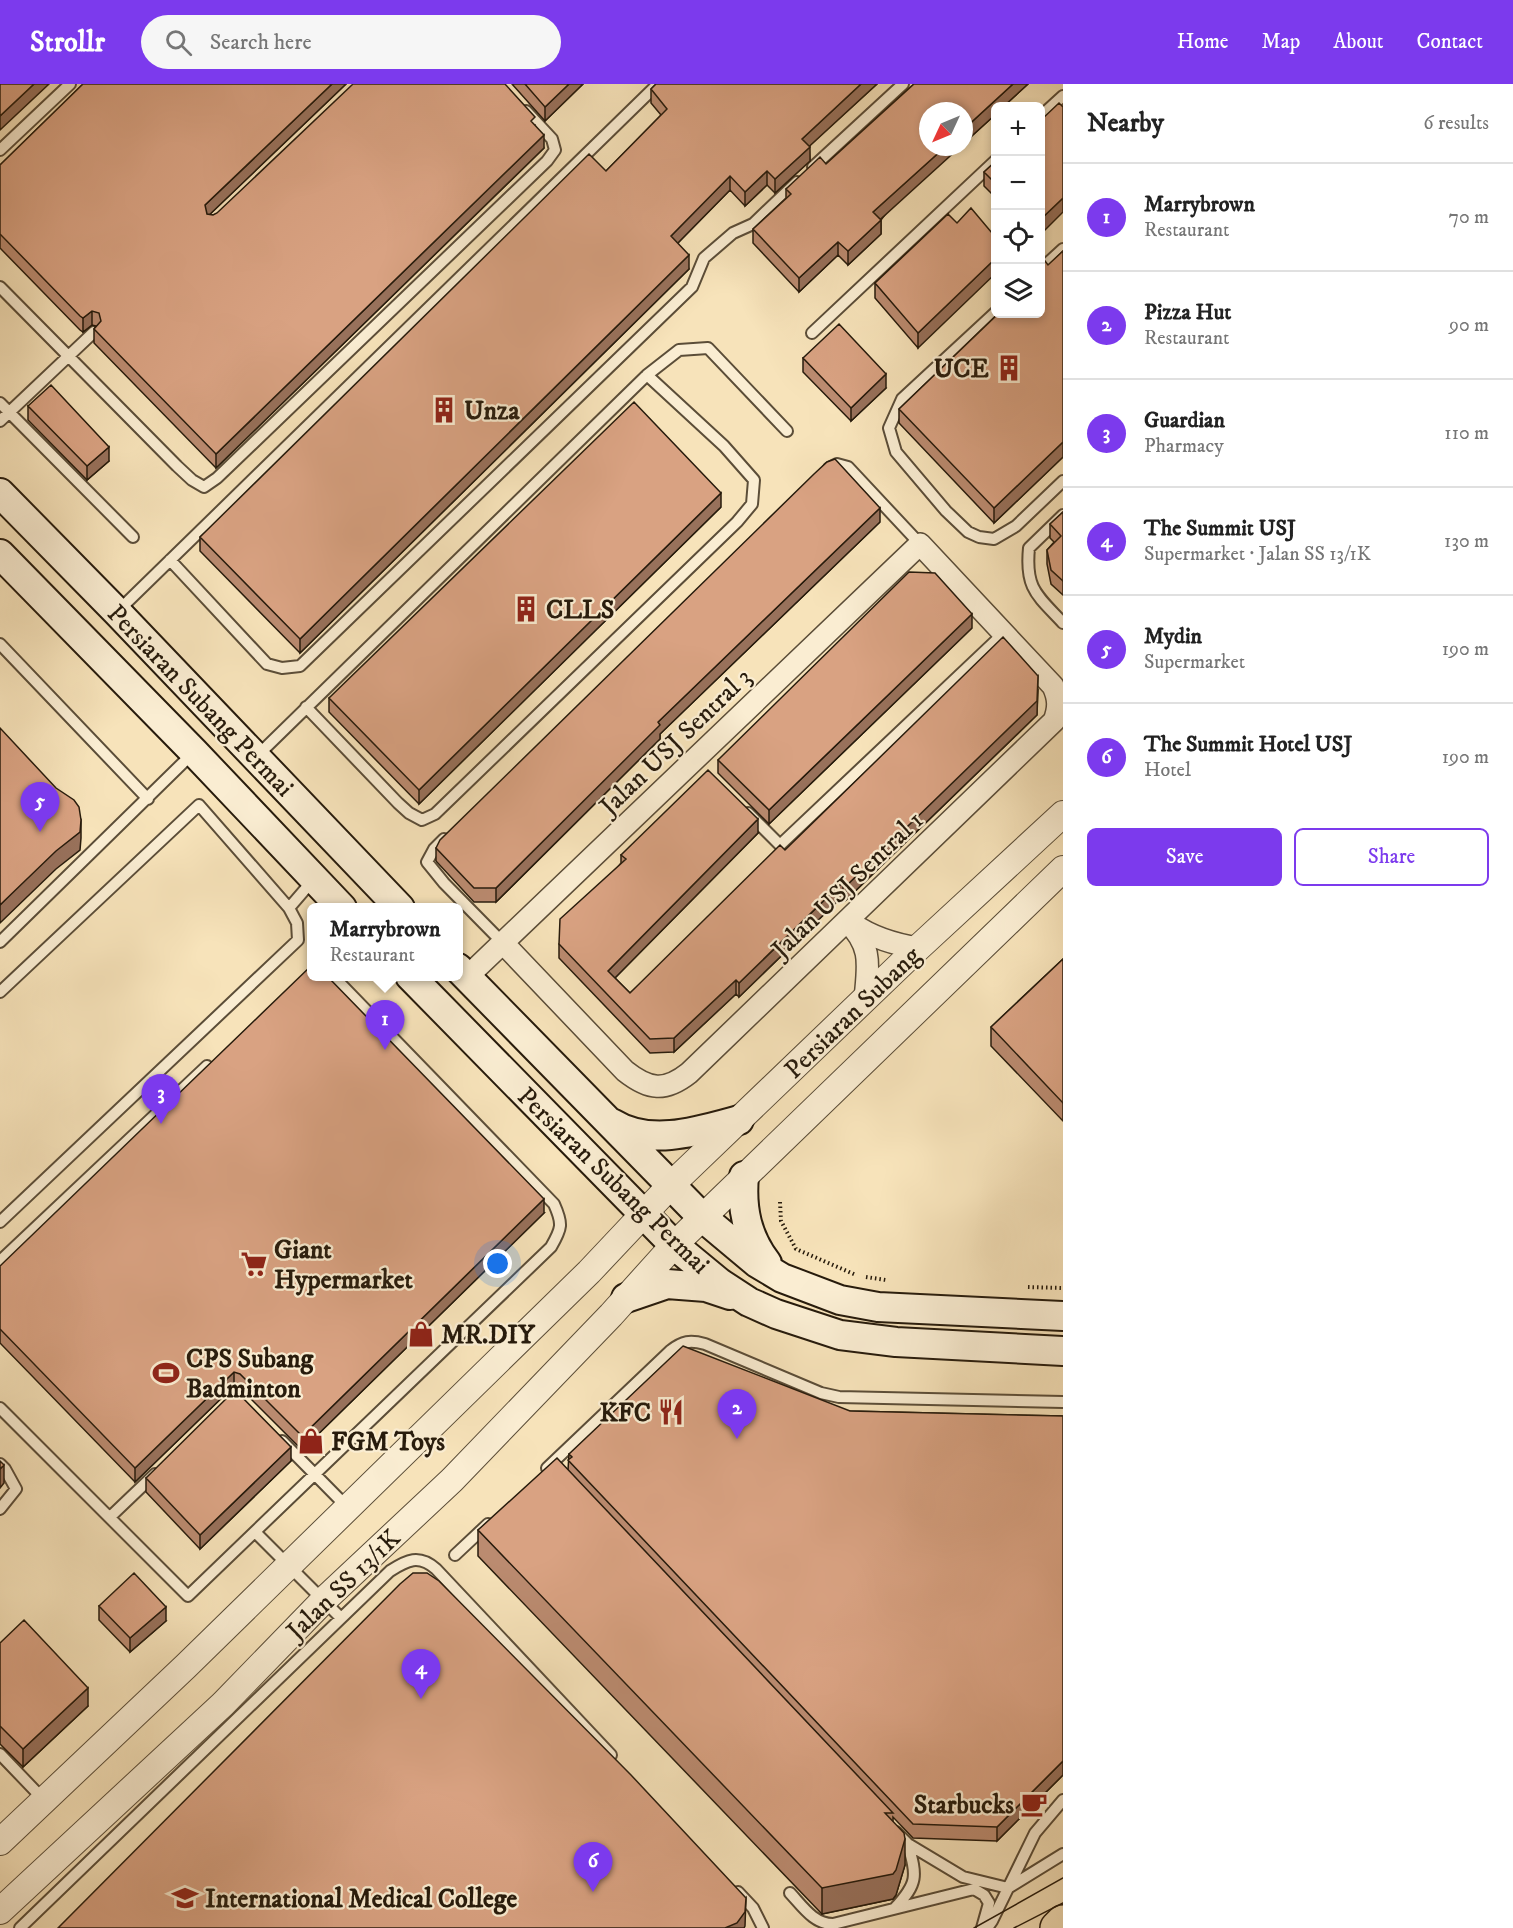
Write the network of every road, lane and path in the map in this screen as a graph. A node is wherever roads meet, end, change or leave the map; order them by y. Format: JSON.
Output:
{"nodes":[{"id":1,"x":70,"y":84,"type":"edge"},
{"id":2,"x":658,"y":84,"type":"edge"},
{"id":3,"x":903,"y":84,"type":"edge"},
{"id":4,"x":1063,"y":96,"type":"edge"},
{"id":5,"x":516,"y":100,"type":"edge"},
{"id":6,"x":1045,"y":113,"type":"edge"},
{"id":7,"x":0,"y":150,"type":"edge"},
{"id":8,"x":991,"y":165,"type":"edge"},
{"id":9,"x":1063,"y":249,"type":"edge"},
{"id":10,"x":1045,"y":266,"type":"edge"},
{"id":11,"x":0,"y":287,"type":"edge"},
{"id":12,"x":991,"y":317,"type":"edge"},
{"id":13,"x":94,"y":332,"type":"edge"},
{"id":14,"x":812,"y":333,"type":"dead end"},
{"id":15,"x":67,"y":356,"type":"junction"},
{"id":16,"x":647,"y":375,"type":"junction"},
{"id":17,"x":0,"y":403,"type":"edge"},
{"id":18,"x":9,"y":412,"type":"junction"},
{"id":19,"x":0,"y":421,"type":"edge"},
{"id":20,"x":787,"y":431,"type":"dead end"},
{"id":21,"x":816,"y":476,"type":"edge"},
{"id":22,"x":1063,"y":481,"type":"edge"},
{"id":23,"x":0,"y":493,"type":"edge"},
{"id":24,"x":1063,"y":515,"type":"edge"},
{"id":25,"x":133,"y":537,"type":"dead end"},
{"id":26,"x":920,"y":544,"type":"junction"},
{"id":27,"x":0,"y":554,"type":"edge"},
{"id":28,"x":170,"y":560,"type":"junction"},
{"id":29,"x":117,"y":612,"type":"junction"},
{"id":30,"x":1063,"y":623,"type":"edge"},
{"id":31,"x":1004,"y":633,"type":"junction"},
{"id":32,"x":0,"y":644,"type":"edge"},
{"id":33,"x":306,"y":707,"type":"junction"},
{"id":34,"x":1058,"y":727,"type":"edge"},
{"id":35,"x":194,"y":752,"type":"junction"},
{"id":36,"x":256,"y":757,"type":"junction"},
{"id":37,"x":148,"y":799,"type":"junction"},
{"id":38,"x":741,"y":806,"type":"edge"},
{"id":39,"x":1063,"y":814,"type":"edge"},
{"id":40,"x":451,"y":832,"type":"edge"},
{"id":41,"x":1063,"y":869,"type":"edge"},
{"id":42,"x":314,"y":879,"type":"junction"},
{"id":43,"x":337,"y":903,"type":"edge"},
{"id":44,"x":395,"y":903,"type":"edge"},
{"id":45,"x":288,"y":908,"type":"junction"},
{"id":46,"x":847,"y":921,"type":"junction"},
{"id":47,"x":0,"y":942,"type":"edge"},
{"id":48,"x":503,"y":943,"type":"junction"},
{"id":49,"x":918,"y":948,"type":"junction"},
{"id":50,"x":463,"y":973,"type":"edge"},
{"id":51,"x":338,"y":981,"type":"edge"},
{"id":52,"x":415,"y":981,"type":"edge"},
{"id":53,"x":0,"y":992,"type":"edge"},
{"id":54,"x":865,"y":999,"type":"junction"},
{"id":55,"x":213,"y":1061,"type":"edge"},
{"id":56,"x":603,"y":1117,"type":"junction"},
{"id":57,"x":739,"y":1120,"type":"junction"},
{"id":58,"x":744,"y":1176,"type":"junction"},
{"id":59,"x":671,"y":1185,"type":"junction"},
{"id":60,"x":780,"y":1202,"type":"dead end"},
{"id":61,"x":644,"y":1214,"type":"junction"},
{"id":62,"x":702,"y":1217,"type":"junction"},
{"id":63,"x":0,"y":1222,"type":"edge"},
{"id":64,"x":674,"y":1245,"type":"junction"},
{"id":65,"x":0,"y":1261,"type":"edge"},
{"id":66,"x":775,"y":1274,"type":"junction"},
{"id":67,"x":891,"y":1281,"type":"dead end"},
{"id":68,"x":1022,"y":1287,"type":"dead end"},
{"id":69,"x":1063,"y":1288,"type":"edge"},
{"id":70,"x":626,"y":1298,"type":"junction"},
{"id":71,"x":748,"y":1302,"type":"junction"},
{"id":72,"x":1063,"y":1316,"type":"edge"},
{"id":73,"x":1063,"y":1351,"type":"edge"},
{"id":74,"x":1063,"y":1402,"type":"edge"},
{"id":75,"x":0,"y":1408,"type":"edge"},
{"id":76,"x":275,"y":1434,"type":"edge"},
{"id":77,"x":0,"y":1464,"type":"edge"},
{"id":78,"x":163,"y":1466,"type":"edge"},
{"id":79,"x":550,"y":1466,"type":"junction"},
{"id":80,"x":315,"y":1474,"type":"junction"},
{"id":81,"x":541,"y":1474,"type":"edge"},
{"id":82,"x":558,"y":1474,"type":"edge"},
{"id":83,"x":348,"y":1507,"type":"junction"},
{"id":84,"x":0,"y":1509,"type":"edge"},
{"id":85,"x":498,"y":1515,"type":"edge"},
{"id":86,"x":110,"y":1517,"type":"junction"},
{"id":87,"x":255,"y":1532,"type":"junction"},
{"id":88,"x":455,"y":1555,"type":"dead end"},
{"id":89,"x":288,"y":1566,"type":"junction"},
{"id":90,"x":333,"y":1609,"type":"junction"},
{"id":91,"x":0,"y":1754,"type":"edge"},
{"id":92,"x":620,"y":1765,"type":"edge"},
{"id":93,"x":45,"y":1800,"type":"junction"},
{"id":94,"x":1063,"y":1800,"type":"edge"},
{"id":95,"x":892,"y":1827,"type":"edge"},
{"id":96,"x":0,"y":1842,"type":"edge"},
{"id":97,"x":908,"y":1844,"type":"junction"},
{"id":98,"x":1063,"y":1854,"type":"edge"},
{"id":99,"x":729,"y":1883,"type":"edge"},
{"id":100,"x":1008,"y":1888,"type":"junction"},
{"id":101,"x":790,"y":1893,"type":"dead end"},
{"id":102,"x":894,"y":1909,"type":"junction"},
{"id":103,"x":0,"y":1911,"type":"edge"},
{"id":104,"x":1063,"y":1922,"type":"edge"},
{"id":105,"x":20,"y":1928,"type":"edge"},
{"id":106,"x":763,"y":1928,"type":"edge"},
{"id":107,"x":984,"y":1928,"type":"edge"},
{"id":108,"x":1057,"y":1928,"type":"edge"}],
"edges":[{"from":1,"to":7,"type":"lane"},
{"from":2,"to":28,"type":"lane"},
{"from":3,"to":28,"type":"lane"},
{"from":4,"to":6,"type":"lane"},
{"from":5,"to":15,"type":"lane"},
{"from":8,"to":14,"type":"lane"},
{"from":9,"to":10,"type":"lane"},
{"from":11,"to":15,"type":"lane"},
{"from":12,"to":22,"type":"lane"},
{"from":13,"to":15,"type":"lane"},
{"from":15,"to":18,"type":"lane"},
{"from":16,"to":20,"type":"lane"},
{"from":16,"to":33,"type":"lane"},
{"from":16,"to":33,"type":"lane"},
{"from":17,"to":18,"type":"lane"},
{"from":18,"to":19,"type":"lane"},
{"from":18,"to":25,"type":"lane"},
{"from":21,"to":26,"type":"lane"},
{"from":23,"to":29,"type":"main road","name":"Persiaran Subang Permai"},
{"from":24,"to":30,"type":"lane"},
{"from":26,"to":31,"type":"street","name":"Jalan USJ Sentral 1"},
{"from":26,"to":48,"type":"street","name":"Jalan USJ Sentral 3"},
{"from":27,"to":35,"type":"main road","name":"Persiaran Subang Permai"},
{"from":28,"to":29,"type":"lane"},
{"from":29,"to":36,"type":"main road","name":"Persiaran Subang Permai"},
{"from":31,"to":34,"type":"street","name":"Jalan USJ Sentral 1"},
{"from":31,"to":38,"type":"lane"},
{"from":32,"to":37,"type":"lane"},
{"from":33,"to":36,"type":"lane"},
{"from":34,"to":46,"type":"street","name":"Jalan USJ Sentral 1"},
{"from":35,"to":37,"type":"lane"},
{"from":35,"to":42,"type":"main road","name":"Persiaran Subang Permai"},
{"from":36,"to":44,"type":"main road","name":"Persiaran Subang Permai"},
{"from":37,"to":47,"type":"lane"},
{"from":39,"to":49,"type":"street","name":"Persiaran Subang"},
{"from":40,"to":48,"type":"lane"},
{"from":41,"to":58,"type":"street","name":"Persiaran Subang"},
{"from":42,"to":43,"type":"main road","name":"Persiaran Subang Permai"},
{"from":42,"to":45,"type":"lane"},
{"from":45,"to":53,"type":"lane"},
{"from":45,"to":63,"type":"lane"},
{"from":46,"to":48,"type":"street","name":"Jalan USJ Sentral 1"},
{"from":46,"to":49,"type":"street"},
{"from":46,"to":54,"type":"street"},
{"from":48,"to":50,"type":"street","name":"Jalan USJ Sentral 3"},
{"from":49,"to":54,"type":"street","name":"Persiaran Subang"},
{"from":50,"to":56,"type":"main road","name":"Persiaran Subang Permai"},
{"from":51,"to":80,"type":"lane"},
{"from":52,"to":61,"type":"main road","name":"Persiaran Subang Permai"},
{"from":54,"to":57,"type":"street","name":"Persiaran Subang"},
{"from":55,"to":65,"type":"lane"},
{"from":56,"to":57,"type":"main road"},
{"from":56,"to":59,"type":"main road","name":"Persiaran Subang Permai"},
{"from":57,"to":59,"type":"street","name":"Persiaran Subang"},
{"from":58,"to":62,"type":"street","name":"Persiaran Subang"},
{"from":58,"to":66,"type":"main road"},
{"from":59,"to":61,"type":"street","name":"Persiaran Subang"},
{"from":59,"to":62,"type":"main road","name":"Persiaran Subang Permai"},
{"from":60,"to":67,"type":"path"},
{"from":61,"to":64,"type":"main road","name":"Persiaran Subang Permai"},
{"from":61,"to":83,"type":"street","name":"Jalan SS 13/1K"},
{"from":62,"to":64,"type":"street","name":"Persiaran Subang"},
{"from":62,"to":66,"type":"main road","name":"Persiaran Subang Permai"},
{"from":64,"to":70,"type":"street","name":"Jalan SS 13/1K"},
{"from":64,"to":71,"type":"main road","name":"Persiaran Subang Permai"},
{"from":66,"to":72,"type":"main road","name":"Persiaran Subang Permai"},
{"from":68,"to":69,"type":"path"},
{"from":70,"to":71,"type":"main road"},
{"from":70,"to":90,"type":"street","name":"Jalan SS 13/1K"},
{"from":71,"to":73,"type":"main road","name":"Persiaran Subang Permai"},
{"from":74,"to":79,"type":"lane"},
{"from":75,"to":86,"type":"lane"},
{"from":76,"to":80,"type":"lane"},
{"from":77,"to":84,"type":"lane"},
{"from":78,"to":86,"type":"lane"},
{"from":79,"to":81,"type":"lane"},
{"from":79,"to":82,"type":"lane"},
{"from":80,"to":83,"type":"lane"},
{"from":80,"to":87,"type":"lane"},
{"from":83,"to":89,"type":"street","name":"Jalan SS 13/1K"},
{"from":85,"to":88,"type":"lane"},
{"from":86,"to":87,"type":"lane"},
{"from":87,"to":89,"type":"lane"},
{"from":89,"to":90,"type":"lane"},
{"from":89,"to":93,"type":"street","name":"Jalan SS 13/1K"},
{"from":90,"to":92,"type":"lane"},
{"from":90,"to":103,"type":"street","name":"Jalan SS 13/1K"},
{"from":90,"to":105,"type":"lane"},
{"from":91,"to":93,"type":"lane"},
{"from":93,"to":96,"type":"street","name":"Jalan SS 13/1K"},
{"from":94,"to":100,"type":"lane"},
{"from":95,"to":97,"type":"lane"},
{"from":97,"to":100,"type":"lane"},
{"from":97,"to":102,"type":"lane"},
{"from":98,"to":100,"type":"lane"},
{"from":99,"to":106,"type":"lane"},
{"from":100,"to":107,"type":"lane"},
{"from":101,"to":102,"type":"lane"},
{"from":102,"to":107,"type":"lane"},
{"from":104,"to":108,"type":"main road"}]}
